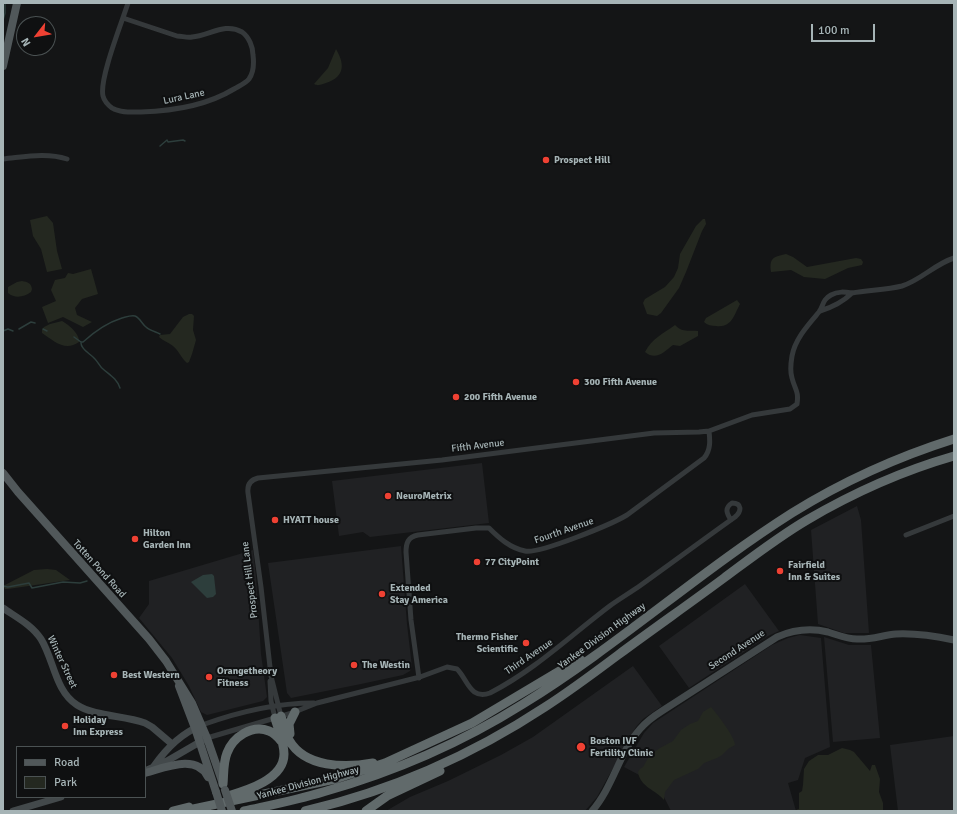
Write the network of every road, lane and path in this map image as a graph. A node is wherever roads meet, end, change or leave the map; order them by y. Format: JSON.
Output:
{"nodes":[{"id":1,"x":17,"y":3,"type":"edge"},
{"id":2,"x":128,"y":3,"type":"edge"},
{"id":3,"x":123,"y":18,"type":"junction"},
{"id":4,"x":3,"y":66,"type":"edge"},
{"id":5,"x":3,"y":159,"type":"edge"},
{"id":6,"x":67,"y":159,"type":"dead end"},
{"id":7,"x":954,"y":258,"type":"edge"},
{"id":8,"x":852,"y":293,"type":"junction"},
{"id":9,"x":820,"y":311,"type":"junction"},
{"id":10,"x":709,"y":431,"type":"junction"},
{"id":11,"x":954,"y":439,"type":"edge"},
{"id":12,"x":954,"y":456,"type":"edge"},
{"id":13,"x":3,"y":473,"type":"edge"},
{"id":14,"x":250,"y":482,"type":"joint"},
{"id":15,"x":954,"y":516,"type":"edge"},
{"id":16,"x":731,"y":520,"type":"dead end"},
{"id":17,"x":906,"y":535,"type":"dead end"},
{"id":18,"x":3,"y":608,"type":"edge"},
{"id":19,"x":954,"y":640,"type":"edge"},
{"id":20,"x":598,"y":652,"type":"junction"},
{"id":21,"x":419,"y":678,"type":"junction"},
{"id":22,"x":317,"y":702,"type":"junction"},
{"id":23,"x":275,"y":706,"type":"junction"},
{"id":24,"x":295,"y":712,"type":"junction"},
{"id":25,"x":278,"y":717,"type":"junction"},
{"id":26,"x":198,"y":726,"type":"junction"},
{"id":27,"x":203,"y":740,"type":"junction"},
{"id":28,"x":281,"y":741,"type":"junction"},
{"id":29,"x":172,"y":744,"type":"junction"},
{"id":30,"x":469,"y":751,"type":"junction"},
{"id":31,"x":398,"y":757,"type":"junction"},
{"id":32,"x":313,"y":760,"type":"junction"},
{"id":33,"x":154,"y":766,"type":"junction"},
{"id":34,"x":146,"y":771,"type":"edge"},
{"id":35,"x":146,"y":772,"type":"edge"},
{"id":36,"x":224,"y":787,"type":"junction"},
{"id":37,"x":215,"y":792,"type":"junction"},
{"id":38,"x":58,"y":798,"type":"edge"},
{"id":39,"x":13,"y":811,"type":"edge"},
{"id":40,"x":173,"y":811,"type":"edge"},
{"id":41,"x":184,"y":811,"type":"edge"},
{"id":42,"x":222,"y":811,"type":"edge"},
{"id":43,"x":232,"y":811,"type":"edge"},
{"id":44,"x":244,"y":811,"type":"edge"},
{"id":45,"x":305,"y":811,"type":"edge"},
{"id":46,"x":366,"y":811,"type":"edge"},
{"id":47,"x":592,"y":811,"type":"edge"}],
"edges":[{"from":1,"to":4,"type":"main road"},
{"from":2,"to":3,"type":"street","name":"Lura Lane"},
{"from":3,"to":3,"type":"street","name":"Lura Lane"},
{"from":5,"to":6,"type":"street"},
{"from":7,"to":8,"type":"street"},
{"from":8,"to":9,"type":"street"},
{"from":8,"to":9,"type":"street"},
{"from":9,"to":10,"type":"street","name":"Fifth Avenue"},
{"from":10,"to":14,"type":"street","name":"Fifth Avenue"},
{"from":10,"to":21,"type":"street","name":"Fourth Avenue"},
{"from":11,"to":20,"type":"highway","name":"Yankee Division Highway"},
{"from":12,"to":30,"type":"highway"},
{"from":13,"to":26,"type":"main road","name":"Totten Pond Road"},
{"from":14,"to":23,"type":"street","name":"Prospect Hill Lane"},
{"from":15,"to":17,"type":"street"},
{"from":16,"to":21,"type":"street","name":"Third Avenue"},
{"from":18,"to":29,"type":"street","name":"Winter Street"},
{"from":19,"to":47,"type":"street","name":"Second Avenue"},
{"from":20,"to":31,"type":"highway"},
{"from":20,"to":44,"type":"highway","name":"Yankee Division Highway"},
{"from":21,"to":22,"type":"street","name":"Third Avenue"},
{"from":22,"to":23,"type":"street","name":"Third Avenue"},
{"from":22,"to":24,"type":"street","name":"Third Avenue"},
{"from":23,"to":25,"type":"street","name":"Prospect Hill Lane"},
{"from":23,"to":26,"type":"street","name":"Third Avenue"},
{"from":24,"to":25,"type":"street","name":"Third Avenue"},
{"from":24,"to":32,"type":"highway"},
{"from":25,"to":27,"type":"street","name":"Third Avenue"},
{"from":25,"to":28,"type":"highway"},
{"from":25,"to":32,"type":"highway"},
{"from":26,"to":27,"type":"main road"},
{"from":26,"to":29,"type":"street"},
{"from":27,"to":33,"type":"street"},
{"from":27,"to":36,"type":"main road"},
{"from":27,"to":37,"type":"main road"},
{"from":28,"to":36,"type":"highway"},
{"from":28,"to":40,"type":"highway"},
{"from":29,"to":33,"type":"street"},
{"from":30,"to":45,"type":"highway"},
{"from":30,"to":46,"type":"highway"},
{"from":31,"to":32,"type":"highway"},
{"from":31,"to":41,"type":"highway"},
{"from":33,"to":34,"type":"street"},
{"from":35,"to":37,"type":"main road"},
{"from":36,"to":43,"type":"main road","bridge":true},
{"from":37,"to":42,"type":"main road","bridge":true},
{"from":38,"to":39,"type":"street"}]}
